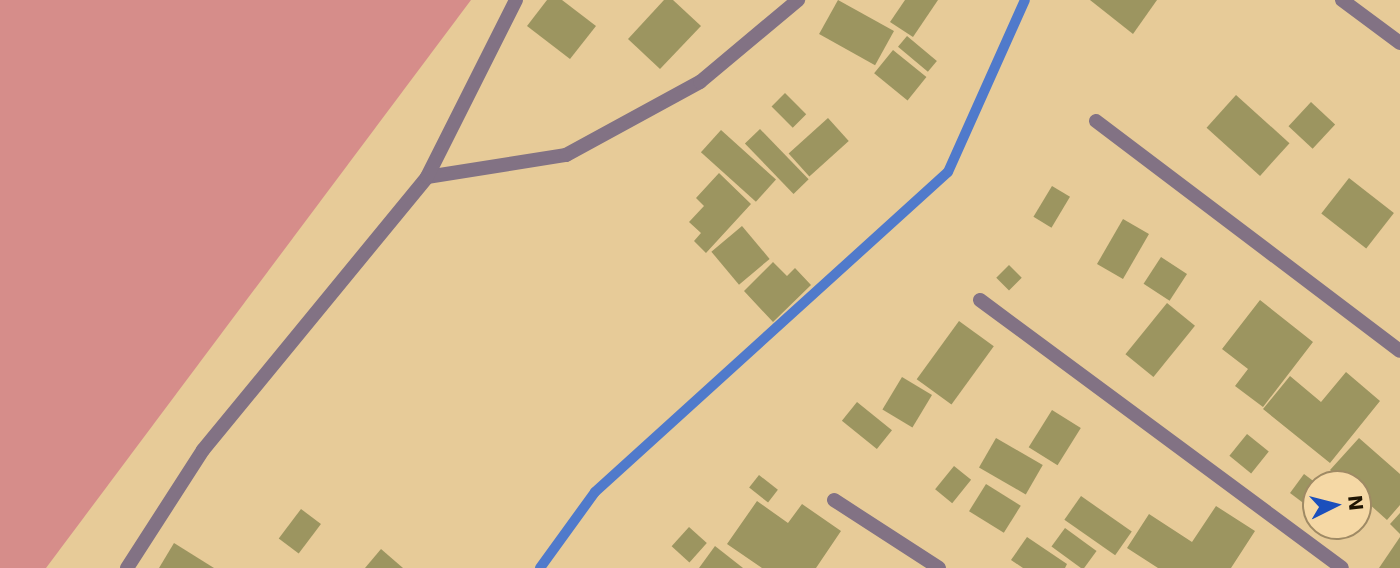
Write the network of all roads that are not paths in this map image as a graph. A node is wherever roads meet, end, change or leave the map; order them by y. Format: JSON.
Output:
{"nodes":[{"id":1,"x":516,"y":0,"type":"edge"},
{"id":2,"x":797,"y":0,"type":"edge"},
{"id":3,"x":1342,"y":0,"type":"edge"},
{"id":4,"x":1400,"y":43,"type":"edge"},
{"id":5,"x":1096,"y":121,"type":"dead end"},
{"id":6,"x":427,"y":177,"type":"junction"},
{"id":7,"x":981,"y":300,"type":"dead end"},
{"id":8,"x":1400,"y":351,"type":"edge"},
{"id":9,"x":834,"y":500,"type":"dead end"},
{"id":10,"x":127,"y":568,"type":"edge"},
{"id":11,"x":939,"y":568,"type":"edge"},
{"id":12,"x":1342,"y":568,"type":"edge"}],
"edges":[{"from":1,"to":6,"type":"street"},
{"from":2,"to":6,"type":"street"},
{"from":3,"to":4,"type":"street"},
{"from":5,"to":8,"type":"street"},
{"from":6,"to":10,"type":"street"},
{"from":7,"to":12,"type":"street"},
{"from":9,"to":11,"type":"street"}]}
